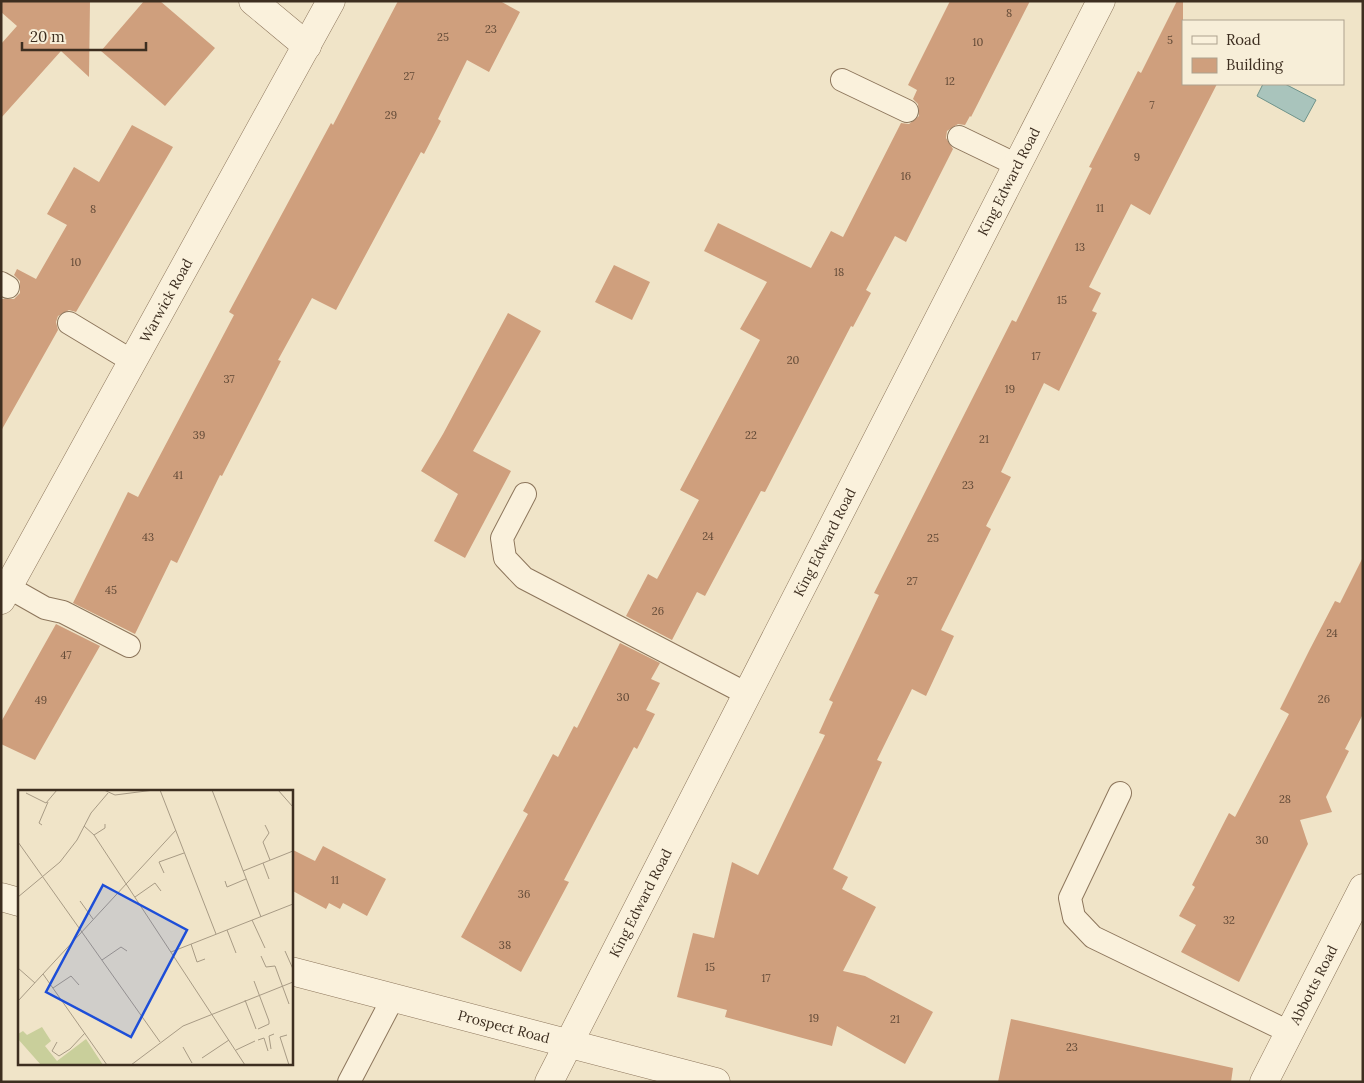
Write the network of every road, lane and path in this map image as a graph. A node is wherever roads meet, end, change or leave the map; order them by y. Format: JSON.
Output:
{"nodes":[{"id":1,"x":253,"y":1,"type":"edge"},
{"id":2,"x":331,"y":1,"type":"edge"},
{"id":3,"x":1101,"y":1,"type":"edge"},
{"id":4,"x":307,"y":46,"type":"junction"},
{"id":5,"x":842,"y":80,"type":"dead end"},
{"id":6,"x":907,"y":111,"type":"dead end"},
{"id":7,"x":959,"y":137,"type":"dead end"},
{"id":8,"x":1017,"y":165,"type":"junction"},
{"id":9,"x":69,"y":323,"type":"dead end"},
{"id":10,"x":132,"y":361,"type":"junction"},
{"id":11,"x":525,"y":494,"type":"dead end"},
{"id":12,"x":5,"y":593,"type":"edge"},
{"id":13,"x":130,"y":646,"type":"dead end"},
{"id":14,"x":747,"y":694,"type":"junction"},
{"id":15,"x":1120,"y":793,"type":"dead end"},
{"id":16,"x":1363,"y":888,"type":"edge"},
{"id":17,"x":1,"y":897,"type":"edge"},
{"id":18,"x":18,"y":902,"type":"edge"},
{"id":19,"x":292,"y":971,"type":"edge"},
{"id":20,"x":392,"y":998,"type":"junction"},
{"id":21,"x":1289,"y":1032,"type":"junction"},
{"id":22,"x":568,"y":1043,"type":"junction"},
{"id":23,"x":349,"y":1082,"type":"edge"},
{"id":24,"x":548,"y":1082,"type":"edge"},
{"id":25,"x":716,"y":1082,"type":"edge"},
{"id":26,"x":1264,"y":1082,"type":"edge"}],
"edges":[{"from":1,"to":4,"type":"street"},
{"from":2,"to":4,"type":"street","name":"Warwick Road"},
{"from":3,"to":8,"type":"street","name":"King Edward Road"},
{"from":4,"to":10,"type":"street","name":"Warwick Road"},
{"from":5,"to":6,"type":"lane"},
{"from":7,"to":8,"type":"lane"},
{"from":8,"to":14,"type":"street","name":"King Edward Road"},
{"from":9,"to":10,"type":"lane"},
{"from":10,"to":12,"type":"street","name":"Warwick Road"},
{"from":11,"to":14,"type":"lane"},
{"from":12,"to":13,"type":"lane"},
{"from":14,"to":22,"type":"street","name":"King Edward Road"},
{"from":15,"to":21,"type":"lane"},
{"from":16,"to":21,"type":"street","name":"Abbotts Road"},
{"from":17,"to":18,"type":"street"},
{"from":19,"to":20,"type":"street","name":"Prospect Road"},
{"from":20,"to":22,"type":"street","name":"Prospect Road"},
{"from":20,"to":23,"type":"lane"},
{"from":21,"to":26,"type":"street","name":"Abbotts Road"},
{"from":22,"to":24,"type":"street","name":"King Edward Road"},
{"from":22,"to":25,"type":"street","name":"Prospect Road"}]}
